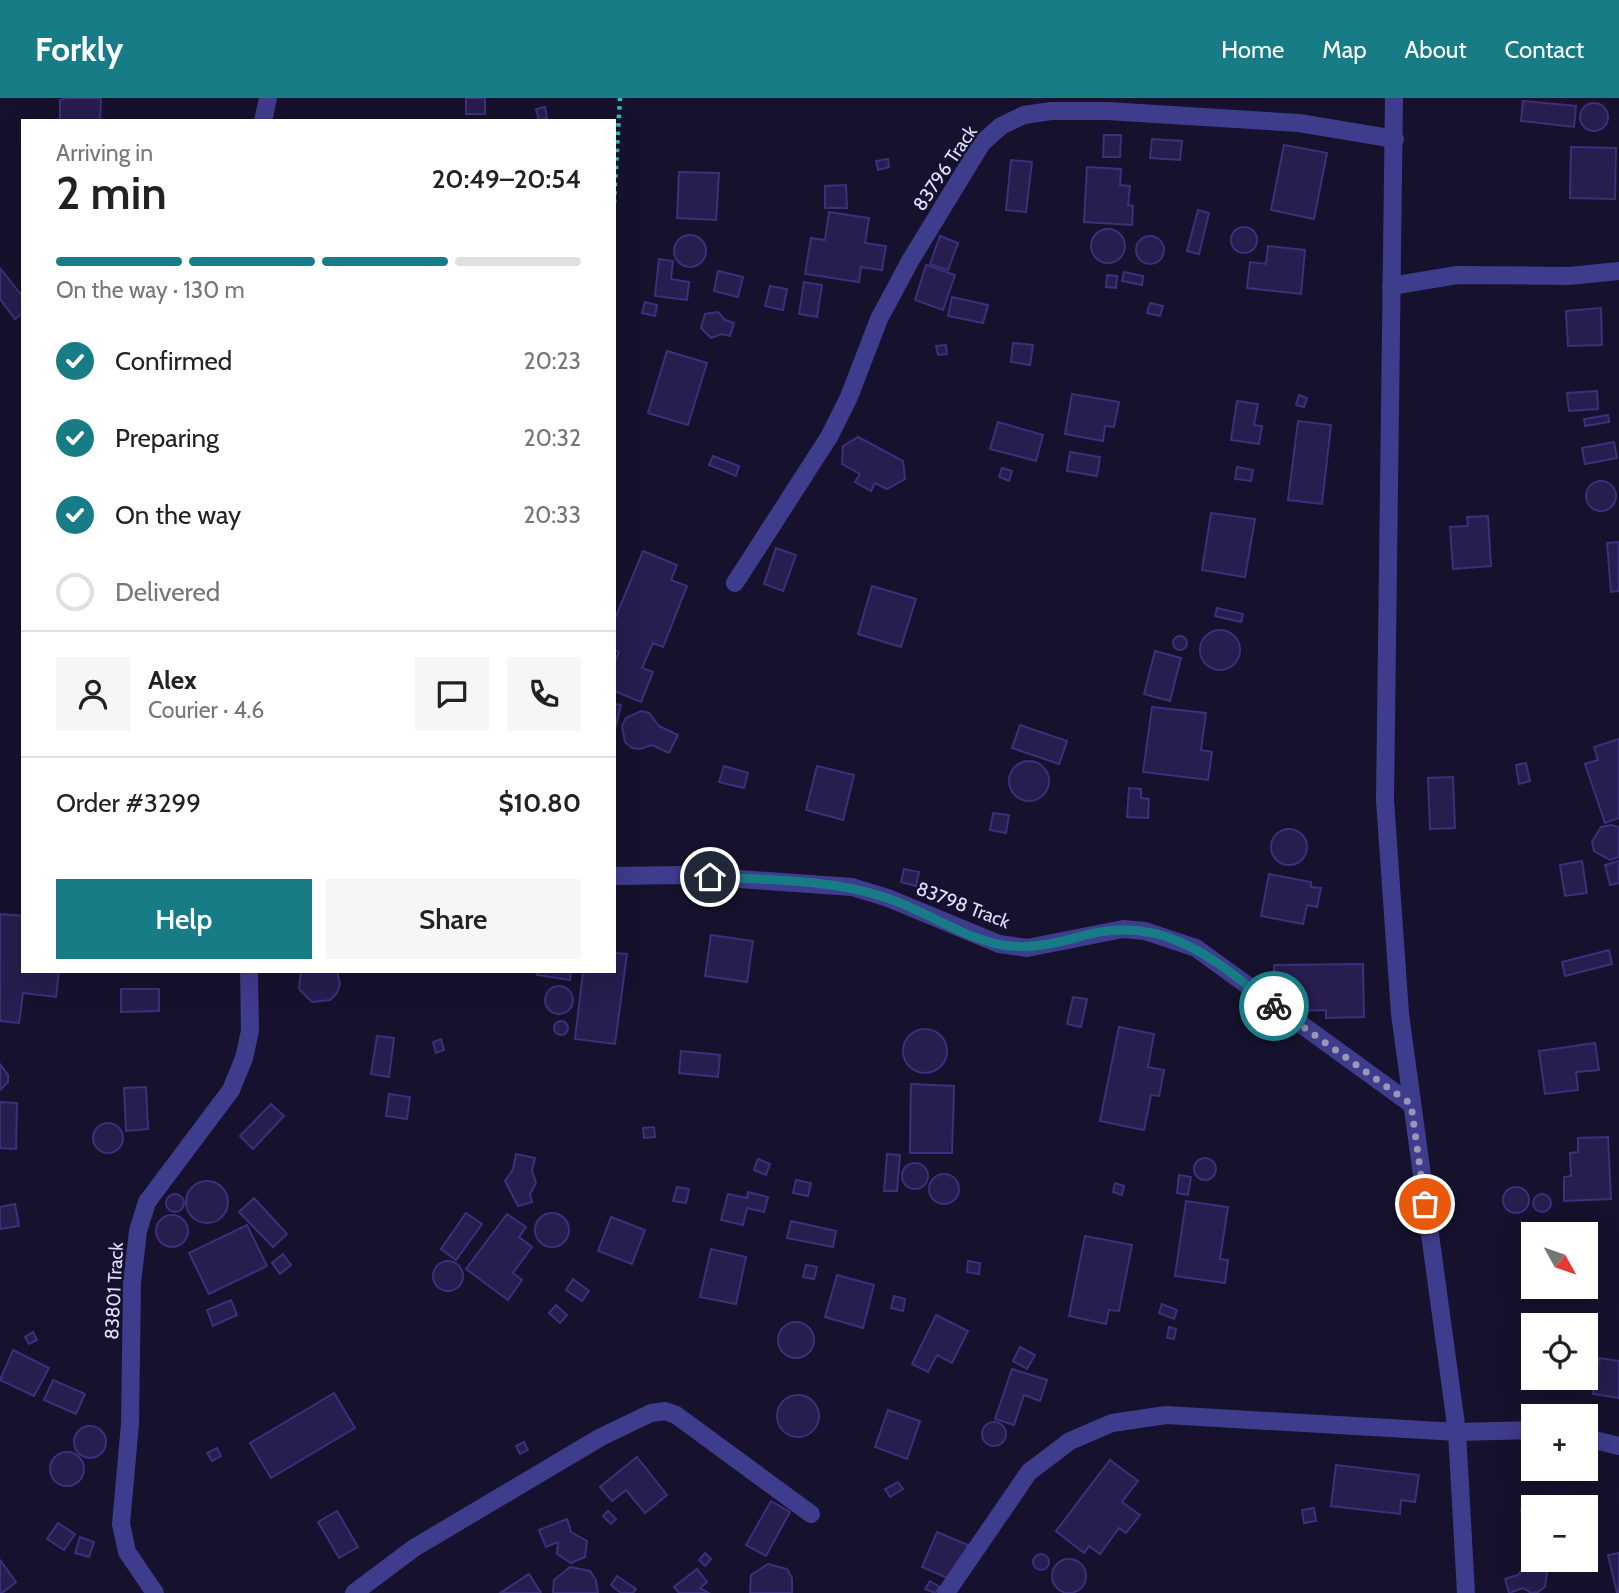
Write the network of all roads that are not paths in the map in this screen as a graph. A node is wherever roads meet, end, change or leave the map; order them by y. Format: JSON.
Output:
{"nodes":[{"id":1,"x":268,"y":98,"type":"edge"},
{"id":2,"x":1394,"y":98,"type":"edge"},
{"id":3,"x":263,"y":119,"type":"edge"},
{"id":4,"x":1395,"y":139,"type":"junction"},
{"id":5,"x":1619,"y":271,"type":"edge"},
{"id":6,"x":1391,"y":286,"type":"junction"},
{"id":7,"x":735,"y":583,"type":"dead end"},
{"id":8,"x":616,"y":876,"type":"edge"},
{"id":9,"x":249,"y":973,"type":"edge"},
{"id":10,"x":1411,"y":1104,"type":"junction"},
{"id":11,"x":1521,"y":1430,"type":"edge"},
{"id":12,"x":1457,"y":1432,"type":"junction"},
{"id":13,"x":1598,"y":1441,"type":"edge"},
{"id":14,"x":1619,"y":1446,"type":"edge"},
{"id":15,"x":811,"y":1514,"type":"dead end"},
{"id":16,"x":155,"y":1593,"type":"edge"},
{"id":17,"x":354,"y":1593,"type":"edge"},
{"id":18,"x":946,"y":1593,"type":"edge"},
{"id":19,"x":1466,"y":1593,"type":"edge"}],
"edges":[{"from":1,"to":3,"type":"street"},
{"from":2,"to":4,"type":"street"},
{"from":4,"to":6,"type":"street"},
{"from":4,"to":7,"type":"street","name":"83796 Track"},
{"from":5,"to":6,"type":"street"},
{"from":6,"to":10,"type":"street"},
{"from":8,"to":10,"type":"street","name":"83798 Track"},
{"from":9,"to":16,"type":"street","name":"83801 Track"},
{"from":10,"to":12,"type":"street"},
{"from":11,"to":12,"type":"street"},
{"from":12,"to":18,"type":"street"},
{"from":12,"to":19,"type":"street"},
{"from":13,"to":14,"type":"street"},
{"from":15,"to":17,"type":"street"}]}
